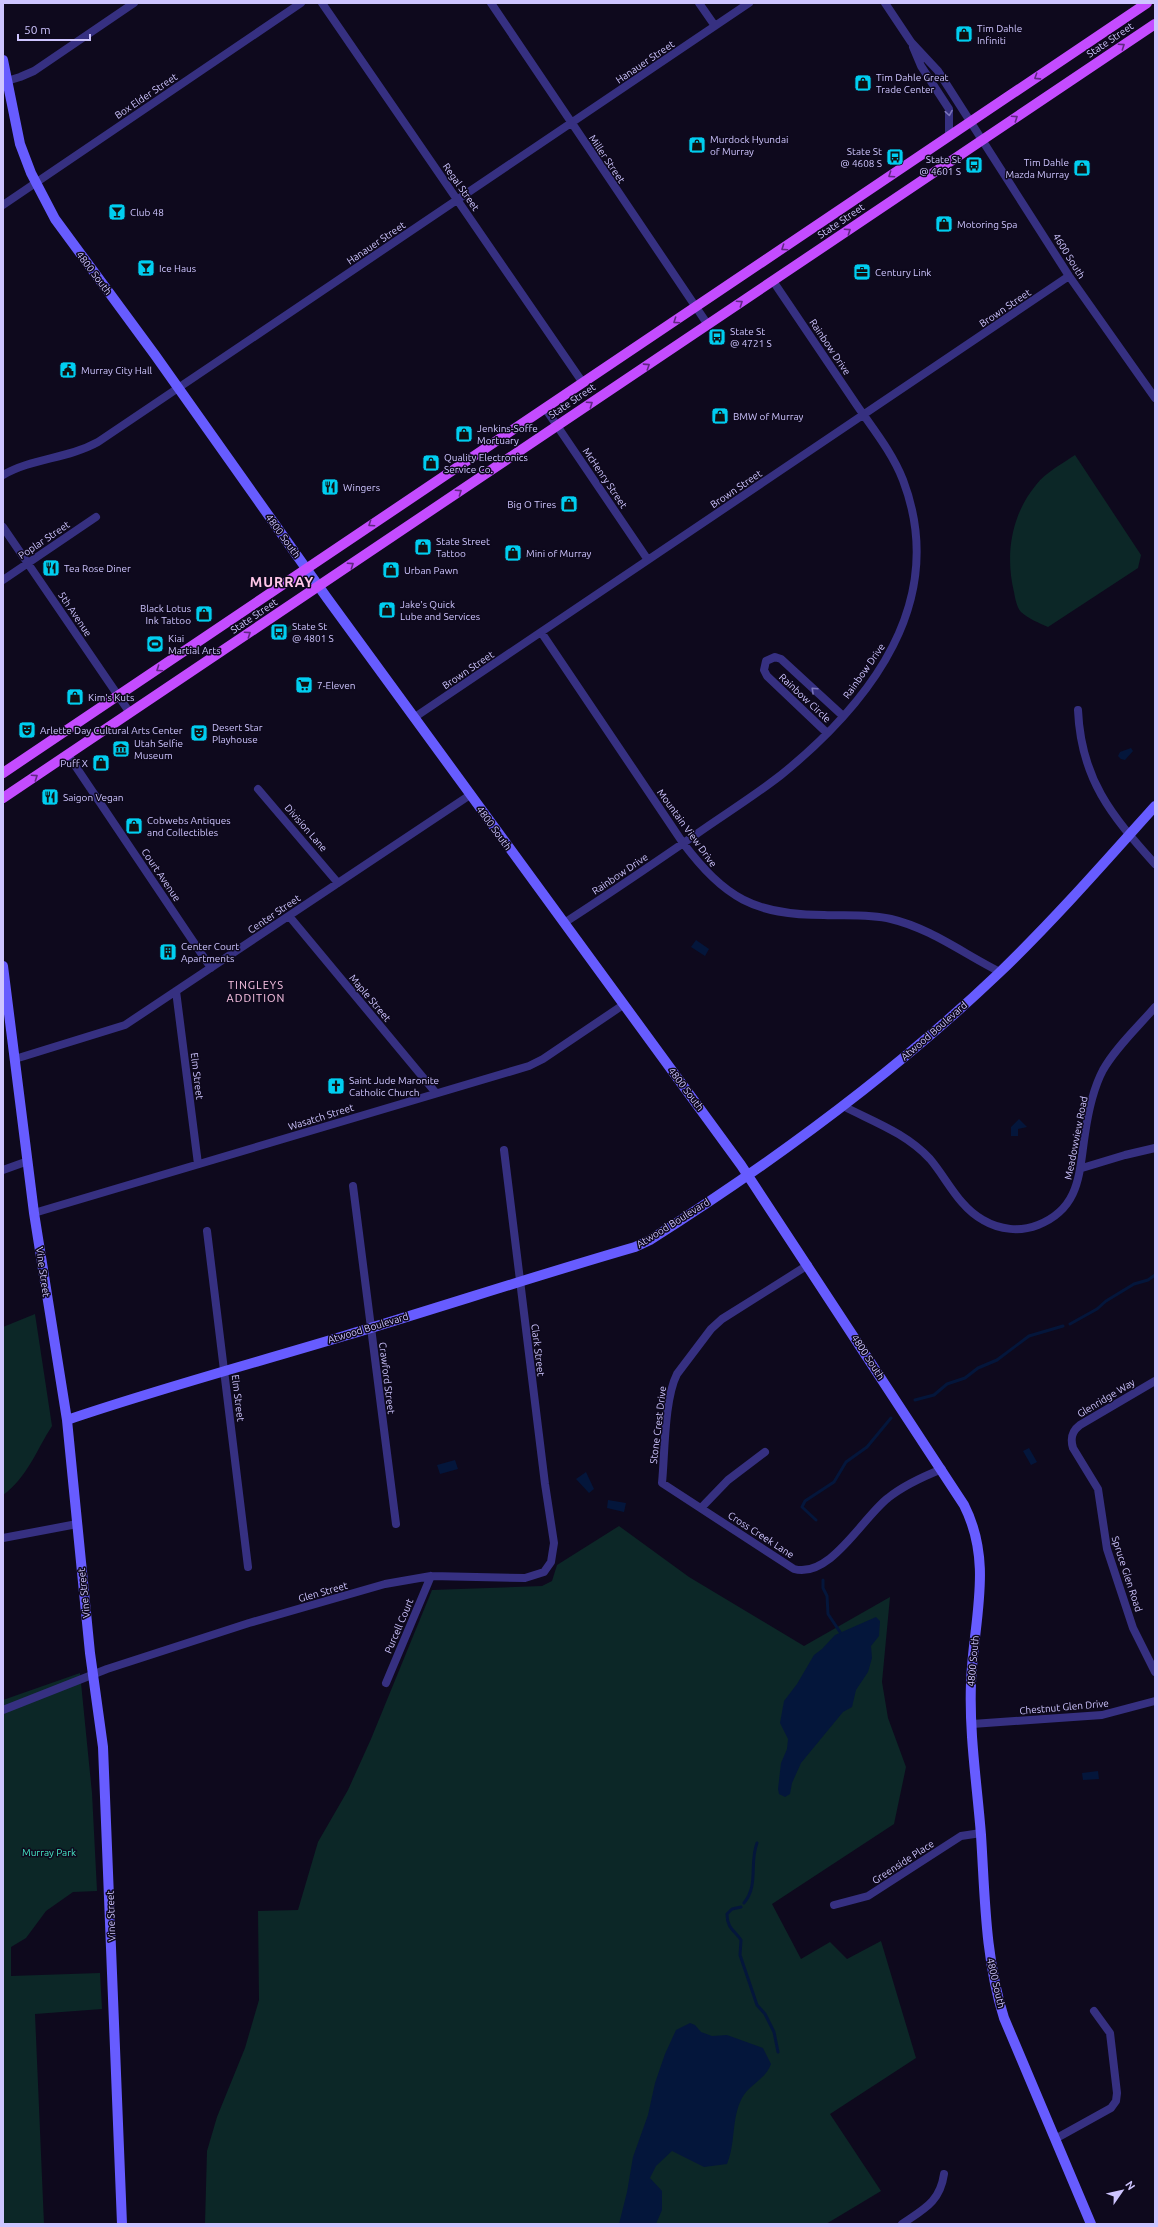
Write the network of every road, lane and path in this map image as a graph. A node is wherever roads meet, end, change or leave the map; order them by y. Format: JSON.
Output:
{"nodes":[{"id":1,"x":134,"y":3,"type":"edge"},
{"id":2,"x":301,"y":3,"type":"edge"},
{"id":3,"x":322,"y":3,"type":"edge"},
{"id":4,"x":491,"y":3,"type":"edge"},
{"id":5,"x":699,"y":3,"type":"edge"},
{"id":6,"x":749,"y":3,"type":"edge"},
{"id":7,"x":885,"y":3,"type":"edge"},
{"id":8,"x":1147,"y":3,"type":"edge"},
{"id":9,"x":1155,"y":24,"type":"edge"},
{"id":10,"x":715,"y":26,"type":"junction"},
{"id":11,"x":911,"y":42,"type":"junction"},
{"id":12,"x":3,"y":60,"type":"edge"},
{"id":13,"x":7,"y":81,"type":"junction"},
{"id":14,"x":970,"y":122,"type":"junction"},
{"id":15,"x":572,"y":123,"type":"junction"},
{"id":16,"x":949,"y":136,"type":"junction"},
{"id":17,"x":982,"y":140,"type":"junction"},
{"id":18,"x":36,"y":183,"type":"junction"},
{"id":19,"x":458,"y":200,"type":"junction"},
{"id":20,"x":3,"y":205,"type":"edge"},
{"id":21,"x":1069,"y":276,"type":"junction"},
{"id":22,"x":773,"y":281,"type":"junction"},
{"id":23,"x":696,"y":307,"type":"junction"},
{"id":24,"x":708,"y":325,"type":"junction"},
{"id":25,"x":583,"y":383,"type":"junction"},
{"id":26,"x":178,"y":387,"type":"junction"},
{"id":27,"x":1155,"y":398,"type":"edge"},
{"id":28,"x":545,"y":408,"type":"junction"},
{"id":29,"x":863,"y":415,"type":"junction"},
{"id":30,"x":558,"y":426,"type":"junction"},
{"id":31,"x":3,"y":475,"type":"edge"},
{"id":32,"x":96,"y":517,"type":"dead end"},
{"id":33,"x":3,"y":527,"type":"edge"},
{"id":34,"x":648,"y":560,"type":"junction"},
{"id":35,"x":28,"y":563,"type":"junction"},
{"id":36,"x":306,"y":568,"type":"junction"},
{"id":37,"x":3,"y":580,"type":"edge"},
{"id":38,"x":319,"y":587,"type":"junction"},
{"id":39,"x":541,"y":632,"type":"junction"},
{"id":40,"x":119,"y":696,"type":"junction"},
{"id":41,"x":1078,"y":710,"type":"dead end"},
{"id":42,"x":130,"y":713,"type":"junction"},
{"id":43,"x":843,"y":716,"type":"junction"},
{"id":44,"x":415,"y":717,"type":"junction"},
{"id":45,"x":827,"y":733,"type":"junction"},
{"id":46,"x":68,"y":755,"type":"junction"},
{"id":47,"x":3,"y":773,"type":"edge"},
{"id":48,"x":258,"y":789,"type":"dead end"},
{"id":49,"x":470,"y":795,"type":"junction"},
{"id":50,"x":3,"y":798,"type":"edge"},
{"id":51,"x":1155,"y":806,"type":"edge"},
{"id":52,"x":1129,"y":835,"type":"junction"},
{"id":53,"x":683,"y":843,"type":"junction"},
{"id":54,"x":1155,"y":864,"type":"edge"},
{"id":55,"x":338,"y":883,"type":"junction"},
{"id":56,"x":289,"y":916,"type":"junction"},
{"id":57,"x":564,"y":924,"type":"junction"},
{"id":58,"x":3,"y":966,"type":"edge"},
{"id":59,"x":211,"y":968,"type":"junction"},
{"id":60,"x":1000,"y":972,"type":"junction"},
{"id":61,"x":176,"y":991,"type":"junction"},
{"id":62,"x":623,"y":1005,"type":"junction"},
{"id":63,"x":1155,"y":1007,"type":"edge"},
{"id":64,"x":15,"y":1059,"type":"junction"},
{"id":65,"x":436,"y":1093,"type":"junction"},
{"id":66,"x":843,"y":1106,"type":"junction"},
{"id":67,"x":1155,"y":1148,"type":"edge"},
{"id":68,"x":504,"y":1150,"type":"dead end"},
{"id":69,"x":28,"y":1161,"type":"junction"},
{"id":70,"x":198,"y":1164,"type":"junction"},
{"id":71,"x":1082,"y":1168,"type":"junction"},
{"id":72,"x":3,"y":1170,"type":"edge"},
{"id":73,"x":747,"y":1174,"type":"junction"},
{"id":74,"x":354,"y":1186,"type":"dead end"},
{"id":75,"x":34,"y":1213,"type":"junction"},
{"id":76,"x":207,"y":1231,"type":"dead end"},
{"id":77,"x":808,"y":1265,"type":"junction"},
{"id":78,"x":519,"y":1281,"type":"junction"},
{"id":79,"x":371,"y":1328,"type":"junction"},
{"id":80,"x":224,"y":1372,"type":"junction"},
{"id":81,"x":1155,"y":1381,"type":"edge"},
{"id":82,"x":66,"y":1420,"type":"junction"},
{"id":83,"x":1072,"y":1437,"type":"joint"},
{"id":84,"x":765,"y":1452,"type":"dead end"},
{"id":85,"x":942,"y":1469,"type":"junction"},
{"id":86,"x":662,"y":1483,"type":"joint"},
{"id":87,"x":701,"y":1508,"type":"junction"},
{"id":88,"x":77,"y":1524,"type":"junction"},
{"id":89,"x":396,"y":1524,"type":"dead end"},
{"id":90,"x":3,"y":1538,"type":"edge"},
{"id":91,"x":553,"y":1552,"type":"joint"},
{"id":92,"x":248,"y":1567,"type":"dead end"},
{"id":93,"x":431,"y":1576,"type":"junction"},
{"id":94,"x":1155,"y":1672,"type":"edge"},
{"id":95,"x":93,"y":1674,"type":"junction"},
{"id":96,"x":386,"y":1683,"type":"dead end"},
{"id":97,"x":1155,"y":1700,"type":"edge"},
{"id":98,"x":3,"y":1710,"type":"edge"},
{"id":99,"x":972,"y":1724,"type":"junction"},
{"id":100,"x":981,"y":1833,"type":"junction"},
{"id":101,"x":834,"y":1904,"type":"dead end"},
{"id":102,"x":1094,"y":2011,"type":"dead end"},
{"id":103,"x":1055,"y":2138,"type":"junction"},
{"id":104,"x":944,"y":2174,"type":"dead end"},
{"id":105,"x":122,"y":2224,"type":"edge"},
{"id":106,"x":902,"y":2224,"type":"edge"},
{"id":107,"x":1091,"y":2224,"type":"edge"}],
"edges":[{"from":1,"to":13,"type":"street"},
{"from":2,"to":18,"type":"street","name":"Box Elder Street"},
{"from":3,"to":19,"type":"street","name":"Regal Street"},
{"from":4,"to":15,"type":"street","name":"Miller Street"},
{"from":5,"to":10,"type":"street"},
{"from":6,"to":10,"type":"street","name":"Hanauer Street"},
{"from":7,"to":11,"type":"street"},
{"from":8,"to":14,"type":"main road","name":"State Street","one_way":true},
{"from":17,"to":9,"type":"main road","name":"State Street","one_way":true},
{"from":10,"to":15,"type":"street","name":"Hanauer Street"},
{"from":11,"to":14,"type":"street","name":"4600 South"},
{"from":11,"to":16,"type":"street","one_way":true},
{"from":12,"to":13,"type":"street","name":"4800 South"},
{"from":13,"to":18,"type":"street","name":"4800 South"},
{"from":14,"to":16,"type":"main road","name":"State Street"},
{"from":14,"to":17,"type":"street","name":"4600 South"},
{"from":15,"to":19,"type":"street","name":"Hanauer Street"},
{"from":15,"to":23,"type":"street","name":"Miller Street"},
{"from":16,"to":23,"type":"main road","name":"State Street","one_way":true},
{"from":17,"to":21,"type":"street","name":"4600 South"},
{"from":22,"to":17,"type":"main road","name":"State Street","one_way":true},
{"from":18,"to":20,"type":"street","name":"Box Elder Street"},
{"from":18,"to":26,"type":"street","name":"4800 South"},
{"from":19,"to":25,"type":"street","name":"Regal Street"},
{"from":19,"to":26,"type":"street","name":"Hanauer Street"},
{"from":21,"to":27,"type":"street","name":"4600 South"},
{"from":21,"to":29,"type":"street","name":"Brown Street"},
{"from":24,"to":22,"type":"main road","name":"State Street","one_way":true},
{"from":22,"to":29,"type":"street","name":"Rainbow Drive"},
{"from":23,"to":24,"type":"street","name":"Miller Street"},
{"from":23,"to":25,"type":"main road","name":"State Street","one_way":true},
{"from":30,"to":24,"type":"main road","name":"State Street","one_way":true},
{"from":25,"to":28,"type":"main road","name":"State Street"},
{"from":26,"to":31,"type":"street","name":"Hanauer Street"},
{"from":26,"to":36,"type":"street","name":"4800 South"},
{"from":28,"to":30,"type":"street","name":"McHenry Street"},
{"from":28,"to":36,"type":"main road","name":"State Street","one_way":true},
{"from":29,"to":34,"type":"street","name":"Brown Street"},
{"from":29,"to":43,"type":"street","name":"Rainbow Drive"},
{"from":30,"to":34,"type":"street","name":"McHenry Street"},
{"from":38,"to":30,"type":"main road","name":"State Street","one_way":true},
{"from":32,"to":35,"type":"street","name":"Poplar Street"},
{"from":33,"to":35,"type":"street","name":"5th Avenue"},
{"from":34,"to":39,"type":"street","name":"Brown Street"},
{"from":35,"to":37,"type":"street","name":"Poplar Street"},
{"from":35,"to":40,"type":"street","name":"5th Avenue"},
{"from":36,"to":38,"type":"street","name":"4800 South"},
{"from":36,"to":40,"type":"main road","name":"State Street","one_way":true},
{"from":42,"to":38,"type":"main road","name":"State Street","one_way":true},
{"from":38,"to":44,"type":"street","name":"4800 South"},
{"from":39,"to":44,"type":"street","name":"Brown Street"},
{"from":39,"to":53,"type":"street","name":"Mountain View Drive"},
{"from":40,"to":42,"type":"street","name":"5th Avenue"},
{"from":40,"to":47,"type":"main road","name":"State Street"},
{"from":41,"to":52,"type":"street"},
{"from":42,"to":46,"type":"main road","name":"State Street"},
{"from":43,"to":45,"type":"street","name":"Rainbow Drive"},
{"from":43,"to":45,"type":"street","name":"Rainbow Circle","one_way":true},
{"from":44,"to":49,"type":"street","name":"4800 South"},
{"from":45,"to":53,"type":"street","name":"Rainbow Drive"},
{"from":50,"to":46,"type":"main road","name":"State Street","one_way":true},
{"from":46,"to":59,"type":"street","name":"Court Avenue"},
{"from":48,"to":55,"type":"street","name":"Division Lane"},
{"from":49,"to":55,"type":"street","name":"Center Street"},
{"from":49,"to":57,"type":"street","name":"4800 South"},
{"from":51,"to":52,"type":"street","name":"Atwood Boulevard"},
{"from":52,"to":54,"type":"street"},
{"from":52,"to":60,"type":"street","name":"Atwood Boulevard"},
{"from":53,"to":57,"type":"street","name":"Rainbow Drive"},
{"from":53,"to":60,"type":"street","name":"Mountain View Drive"},
{"from":55,"to":56,"type":"street","name":"Center Street"},
{"from":56,"to":59,"type":"street","name":"Center Street"},
{"from":56,"to":65,"type":"street","name":"Maple Street"},
{"from":57,"to":62,"type":"street","name":"4800 South"},
{"from":58,"to":64,"type":"street","name":"Vine Street"},
{"from":59,"to":61,"type":"street","name":"Center Street"},
{"from":60,"to":66,"type":"street","name":"Atwood Boulevard"},
{"from":61,"to":64,"type":"street","name":"Center Street"},
{"from":61,"to":70,"type":"street","name":"Elm Street"},
{"from":62,"to":65,"type":"street","name":"Wasatch Street"},
{"from":62,"to":73,"type":"street","name":"4800 South"},
{"from":63,"to":71,"type":"street","name":"Meadowview Road"},
{"from":64,"to":69,"type":"street","name":"Vine Street"},
{"from":65,"to":70,"type":"street","name":"Wasatch Street"},
{"from":66,"to":71,"type":"street","name":"Meadowview Road"},
{"from":66,"to":73,"type":"street","name":"Atwood Boulevard"},
{"from":67,"to":71,"type":"street"},
{"from":68,"to":78,"type":"street","name":"Clark Street"},
{"from":69,"to":72,"type":"street"},
{"from":69,"to":75,"type":"street","name":"Vine Street"},
{"from":70,"to":75,"type":"street","name":"Wasatch Street"},
{"from":73,"to":77,"type":"street","name":"4800 South"},
{"from":73,"to":78,"type":"street","name":"Atwood Boulevard"},
{"from":74,"to":79,"type":"street","name":"Crawford Street"},
{"from":75,"to":82,"type":"street","name":"Vine Street"},
{"from":76,"to":80,"type":"street","name":"Elm Street"},
{"from":77,"to":85,"type":"street","name":"4800 South"},
{"from":77,"to":86,"type":"street","name":"Stone Crest Drive"},
{"from":78,"to":79,"type":"street","name":"Atwood Boulevard"},
{"from":78,"to":91,"type":"street","name":"Clark Street"},
{"from":79,"to":80,"type":"street","name":"Atwood Boulevard"},
{"from":79,"to":89,"type":"street","name":"Crawford Street"},
{"from":80,"to":82,"type":"street","name":"Atwood Boulevard"},
{"from":80,"to":92,"type":"street","name":"Elm Street"},
{"from":81,"to":83,"type":"street","name":"Glenridge Way"},
{"from":82,"to":88,"type":"street","name":"Vine Street"},
{"from":83,"to":94,"type":"street","name":"Spruce Glen Road"},
{"from":84,"to":87,"type":"street"},
{"from":85,"to":87,"type":"street","name":"Cross Creek Lane"},
{"from":85,"to":99,"type":"street","name":"4800 South"},
{"from":86,"to":87,"type":"street","name":"Cross Creek Lane"},
{"from":88,"to":90,"type":"street"},
{"from":88,"to":95,"type":"street","name":"Vine Street"},
{"from":91,"to":93,"type":"street","name":"Glen Street"},
{"from":93,"to":95,"type":"street","name":"Glen Street"},
{"from":93,"to":96,"type":"street","name":"Purcell Court"},
{"from":95,"to":98,"type":"street","name":"Glen Street"},
{"from":95,"to":105,"type":"street","name":"Vine Street"},
{"from":97,"to":99,"type":"street","name":"Chestnut Glen Drive"},
{"from":99,"to":100,"type":"street","name":"4800 South"},
{"from":100,"to":101,"type":"street","name":"Greenside Place"},
{"from":100,"to":103,"type":"street","name":"4800 South"},
{"from":102,"to":103,"type":"street"},
{"from":103,"to":107,"type":"street","name":"4800 South"},
{"from":104,"to":106,"type":"street"}]}
